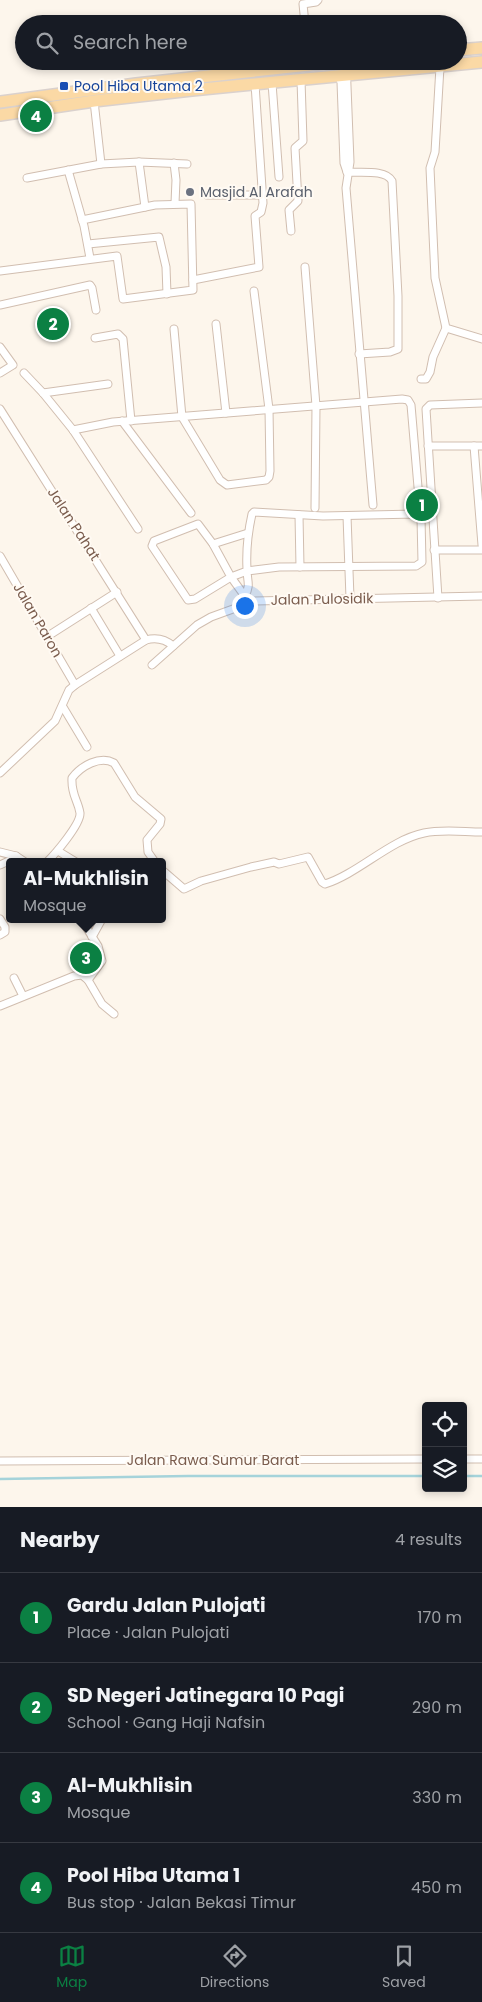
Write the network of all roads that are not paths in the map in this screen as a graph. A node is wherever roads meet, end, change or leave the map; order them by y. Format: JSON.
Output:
{"nodes":[{"id":1,"x":318,"y":0,"type":"edge"},
{"id":2,"x":304,"y":15,"type":"edge"},
{"id":3,"x":482,"y":48,"type":"edge"},
{"id":4,"x":467,"y":49,"type":"edge"},
{"id":5,"x":482,"y":62,"type":"edge"},
{"id":6,"x":467,"y":64,"type":"edge"},
{"id":7,"x":215,"y":70,"type":"edge"},
{"id":8,"x":344,"y":70,"type":"edge"},
{"id":9,"x":407,"y":70,"type":"edge"},
{"id":10,"x":440,"y":70,"type":"edge"},
{"id":11,"x":342,"y":76,"type":"junction"},
{"id":12,"x":301,"y":80,"type":"junction"},
{"id":13,"x":272,"y":83,"type":"junction"},
{"id":14,"x":255,"y":84,"type":"junction"},
{"id":15,"x":94,"y":101,"type":"junction"},
{"id":16,"x":0,"y":102,"type":"edge"},
{"id":17,"x":0,"y":115,"type":"edge"},
{"id":18,"x":139,"y":162,"type":"junction"},
{"id":19,"x":174,"y":163,"type":"junction"},
{"id":20,"x":101,"y":164,"type":"junction"},
{"id":21,"x":187,"y":164,"type":"dead end"},
{"id":22,"x":68,"y":170,"type":"junction"},
{"id":23,"x":347,"y":172,"type":"junction"},
{"id":24,"x":279,"y":177,"type":"dead end"},
{"id":25,"x":27,"y":178,"type":"dead end"},
{"id":26,"x":207,"y":195,"type":"dead end"},
{"id":27,"x":262,"y":195,"type":"junction"},
{"id":28,"x":175,"y":204,"type":"junction"},
{"id":29,"x":145,"y":207,"type":"junction"},
{"id":30,"x":82,"y":220,"type":"junction"},
{"id":31,"x":291,"y":232,"type":"dead end"},
{"id":32,"x":88,"y":244,"type":"junction"},
{"id":33,"x":90,"y":258,"type":"junction"},
{"id":34,"x":305,"y":267,"type":"dead end"},
{"id":35,"x":0,"y":271,"type":"edge"},
{"id":36,"x":193,"y":280,"type":"junction"},
{"id":37,"x":254,"y":291,"type":"dead end"},
{"id":38,"x":167,"y":294,"type":"junction"},
{"id":39,"x":0,"y":305,"type":"edge"},
{"id":40,"x":96,"y":310,"type":"dead end"},
{"id":41,"x":216,"y":324,"type":"dead end"},
{"id":42,"x":446,"y":328,"type":"junction"},
{"id":43,"x":174,"y":329,"type":"dead end"},
{"id":44,"x":95,"y":338,"type":"dead end"},
{"id":45,"x":482,"y":339,"type":"edge"},
{"id":46,"x":0,"y":346,"type":"edge"},
{"id":47,"x":359,"y":354,"type":"junction"},
{"id":48,"x":0,"y":373,"type":"edge"},
{"id":49,"x":24,"y":373,"type":"dead end"},
{"id":50,"x":421,"y":379,"type":"dead end"},
{"id":51,"x":108,"y":384,"type":"dead end"},
{"id":52,"x":43,"y":392,"type":"junction"},
{"id":53,"x":363,"y":402,"type":"junction"},
{"id":54,"x":482,"y":403,"type":"edge"},
{"id":55,"x":316,"y":406,"type":"junction"},
{"id":56,"x":0,"y":409,"type":"edge"},
{"id":57,"x":269,"y":409,"type":"junction"},
{"id":58,"x":226,"y":414,"type":"junction"},
{"id":59,"x":182,"y":417,"type":"junction"},
{"id":60,"x":122,"y":421,"type":"junction"},
{"id":61,"x":131,"y":421,"type":"junction"},
{"id":62,"x":73,"y":430,"type":"junction"},
{"id":63,"x":428,"y":446,"type":"junction"},
{"id":64,"x":474,"y":446,"type":"junction"},
{"id":65,"x":482,"y":446,"type":"edge"},
{"id":66,"x":418,"y":487,"type":"dead end"},
{"id":67,"x":373,"y":505,"type":"dead end"},
{"id":68,"x":315,"y":508,"type":"dead end"},
{"id":69,"x":191,"y":513,"type":"dead end"},
{"id":70,"x":299,"y":515,"type":"junction"},
{"id":71,"x":347,"y":516,"type":"junction"},
{"id":72,"x":138,"y":528,"type":"dead end"},
{"id":73,"x":248,"y":533,"type":"junction"},
{"id":74,"x":213,"y":544,"type":"junction"},
{"id":75,"x":482,"y":545,"type":"edge"},
{"id":76,"x":434,"y":550,"type":"junction"},
{"id":77,"x":482,"y":550,"type":"edge"},
{"id":78,"x":0,"y":556,"type":"edge"},
{"id":79,"x":348,"y":566,"type":"junction"},
{"id":80,"x":300,"y":567,"type":"junction"},
{"id":81,"x":247,"y":571,"type":"junction"},
{"id":82,"x":231,"y":577,"type":"junction"},
{"id":83,"x":116,"y":592,"type":"junction"},
{"id":84,"x":482,"y":596,"type":"edge"},
{"id":85,"x":350,"y":598,"type":"junction"},
{"id":86,"x":438,"y":598,"type":"junction"},
{"id":87,"x":247,"y":599,"type":"junction"},
{"id":88,"x":91,"y":608,"type":"junction"},
{"id":89,"x":48,"y":636,"type":"junction"},
{"id":90,"x":146,"y":640,"type":"junction"},
{"id":91,"x":173,"y":646,"type":"junction"},
{"id":92,"x":120,"y":656,"type":"junction"},
{"id":93,"x":152,"y":665,"type":"dead end"},
{"id":94,"x":75,"y":685,"type":"junction"},
{"id":95,"x":63,"y":707,"type":"junction"},
{"id":96,"x":87,"y":746,"type":"dead end"},
{"id":97,"x":0,"y":773,"type":"edge"},
{"id":98,"x":482,"y":832,"type":"edge"},
{"id":99,"x":58,"y":851,"type":"junction"},
{"id":100,"x":0,"y":852,"type":"edge"},
{"id":101,"x":16,"y":856,"type":"joint"},
{"id":102,"x":19,"y":858,"type":"edge"},
{"id":103,"x":51,"y":858,"type":"edge"},
{"id":104,"x":69,"y":858,"type":"edge"},
{"id":105,"x":152,"y":858,"type":"edge"},
{"id":106,"x":166,"y":873,"type":"edge"},
{"id":107,"x":0,"y":920,"type":"edge"},
{"id":108,"x":83,"y":923,"type":"edge"},
{"id":109,"x":100,"y":923,"type":"edge"},
{"id":110,"x":0,"y":935,"type":"edge"},
{"id":111,"x":92,"y":937,"type":"junction"},
{"id":112,"x":14,"y":978,"type":"dead end"},
{"id":113,"x":88,"y":980,"type":"junction"},
{"id":114,"x":23,"y":996,"type":"junction"},
{"id":115,"x":0,"y":1006,"type":"edge"},
{"id":116,"x":114,"y":1014,"type":"dead end"},
{"id":117,"x":422,"y":1459,"type":"edge"},
{"id":118,"x":467,"y":1459,"type":"edge"},
{"id":119,"x":482,"y":1459,"type":"edge"},
{"id":120,"x":0,"y":1461,"type":"edge"}],
"edges":[{"from":1,"to":2,"type":"street"},
{"from":3,"to":4,"type":"main road"},
{"from":5,"to":6,"type":"main road"},
{"from":7,"to":16,"type":"main road"},
{"from":8,"to":11,"type":"street"},
{"from":9,"to":11,"type":"main road"},
{"from":10,"to":42,"type":"street"},
{"from":11,"to":12,"type":"main road"},
{"from":11,"to":23,"type":"street"},
{"from":12,"to":13,"type":"main road"},
{"from":12,"to":31,"type":"street"},
{"from":13,"to":14,"type":"main road"},
{"from":13,"to":24,"type":"street"},
{"from":14,"to":15,"type":"main road"},
{"from":14,"to":27,"type":"street"},
{"from":15,"to":17,"type":"main road"},
{"from":15,"to":20,"type":"street"},
{"from":18,"to":19,"type":"street"},
{"from":18,"to":20,"type":"street"},
{"from":18,"to":29,"type":"street"},
{"from":19,"to":21,"type":"street"},
{"from":19,"to":28,"type":"street"},
{"from":20,"to":22,"type":"street"},
{"from":22,"to":25,"type":"street"},
{"from":22,"to":30,"type":"street"},
{"from":23,"to":47,"type":"street"},
{"from":23,"to":47,"type":"street"},
{"from":26,"to":27,"type":"street"},
{"from":27,"to":36,"type":"street"},
{"from":28,"to":29,"type":"street"},
{"from":28,"to":36,"type":"street"},
{"from":29,"to":30,"type":"street"},
{"from":30,"to":32,"type":"street"},
{"from":32,"to":33,"type":"street"},
{"from":32,"to":38,"type":"street"},
{"from":33,"to":35,"type":"street"},
{"from":33,"to":38,"type":"street"},
{"from":34,"to":55,"type":"street"},
{"from":36,"to":38,"type":"street"},
{"from":37,"to":57,"type":"street"},
{"from":39,"to":40,"type":"street"},
{"from":41,"to":58,"type":"street"},
{"from":42,"to":45,"type":"street"},
{"from":42,"to":50,"type":"street"},
{"from":43,"to":59,"type":"street"},
{"from":44,"to":61,"type":"street"},
{"from":46,"to":48,"type":"street"},
{"from":47,"to":53,"type":"street"},
{"from":49,"to":52,"type":"street"},
{"from":51,"to":52,"type":"street"},
{"from":52,"to":62,"type":"street"},
{"from":53,"to":55,"type":"street"},
{"from":53,"to":66,"type":"street"},
{"from":53,"to":67,"type":"street"},
{"from":54,"to":63,"type":"street"},
{"from":55,"to":57,"type":"street"},
{"from":55,"to":68,"type":"street"},
{"from":56,"to":83,"type":"street","name":"Jalan Pahat"},
{"from":57,"to":58,"type":"street"},
{"from":57,"to":59,"type":"street"},
{"from":58,"to":59,"type":"street"},
{"from":59,"to":61,"type":"street"},
{"from":60,"to":61,"type":"street"},
{"from":60,"to":62,"type":"street"},
{"from":60,"to":69,"type":"street"},
{"from":62,"to":72,"type":"street"},
{"from":63,"to":64,"type":"street"},
{"from":63,"to":76,"type":"street"},
{"from":64,"to":65,"type":"street"},
{"from":64,"to":75,"type":"street"},
{"from":70,"to":71,"type":"street"},
{"from":70,"to":73,"type":"street"},
{"from":70,"to":80,"type":"street"},
{"from":71,"to":79,"type":"street"},
{"from":71,"to":79,"type":"street"},
{"from":73,"to":74,"type":"street"},
{"from":73,"to":81,"type":"street"},
{"from":74,"to":82,"type":"street"},
{"from":74,"to":82,"type":"street"},
{"from":76,"to":77,"type":"street"},
{"from":76,"to":86,"type":"street"},
{"from":78,"to":89,"type":"street","name":"Jalan Paron"},
{"from":79,"to":80,"type":"street"},
{"from":79,"to":85,"type":"street"},
{"from":80,"to":81,"type":"street"},
{"from":81,"to":82,"type":"street"},
{"from":81,"to":87,"type":"street"},
{"from":82,"to":87,"type":"street"},
{"from":83,"to":88,"type":"street"},
{"from":83,"to":90,"type":"street","name":"Jalan Pahat"},
{"from":84,"to":86,"type":"street","name":"Jalan Pulosidik"},
{"from":85,"to":86,"type":"street","name":"Jalan Pulosidik"},
{"from":85,"to":87,"type":"street","name":"Jalan Pulosidik"},
{"from":87,"to":91,"type":"street","name":"Jalan Pulosidik"},
{"from":88,"to":89,"type":"street"},
{"from":88,"to":92,"type":"street"},
{"from":89,"to":94,"type":"street","name":"Jalan Paron"},
{"from":90,"to":91,"type":"street"},
{"from":90,"to":92,"type":"street"},
{"from":91,"to":93,"type":"street","name":"Jalan Pulosidik"},
{"from":92,"to":94,"type":"street"},
{"from":94,"to":95,"type":"street"},
{"from":95,"to":96,"type":"street"},
{"from":95,"to":97,"type":"street"},
{"from":98,"to":106,"type":"street"},
{"from":99,"to":103,"type":"street"},
{"from":99,"to":104,"type":"street"},
{"from":99,"to":105,"type":"street"},
{"from":100,"to":101,"type":"street"},
{"from":101,"to":102,"type":"street"},
{"from":107,"to":110,"type":"street"},
{"from":108,"to":111,"type":"street"},
{"from":109,"to":111,"type":"street"},
{"from":111,"to":113,"type":"street"},
{"from":112,"to":114,"type":"street"},
{"from":113,"to":114,"type":"street"},
{"from":113,"to":116,"type":"street"},
{"from":114,"to":115,"type":"street"},
{"from":117,"to":120,"type":"street","name":"Jalan Rawa Sumur Barat"},
{"from":118,"to":119,"type":"street"}]}
